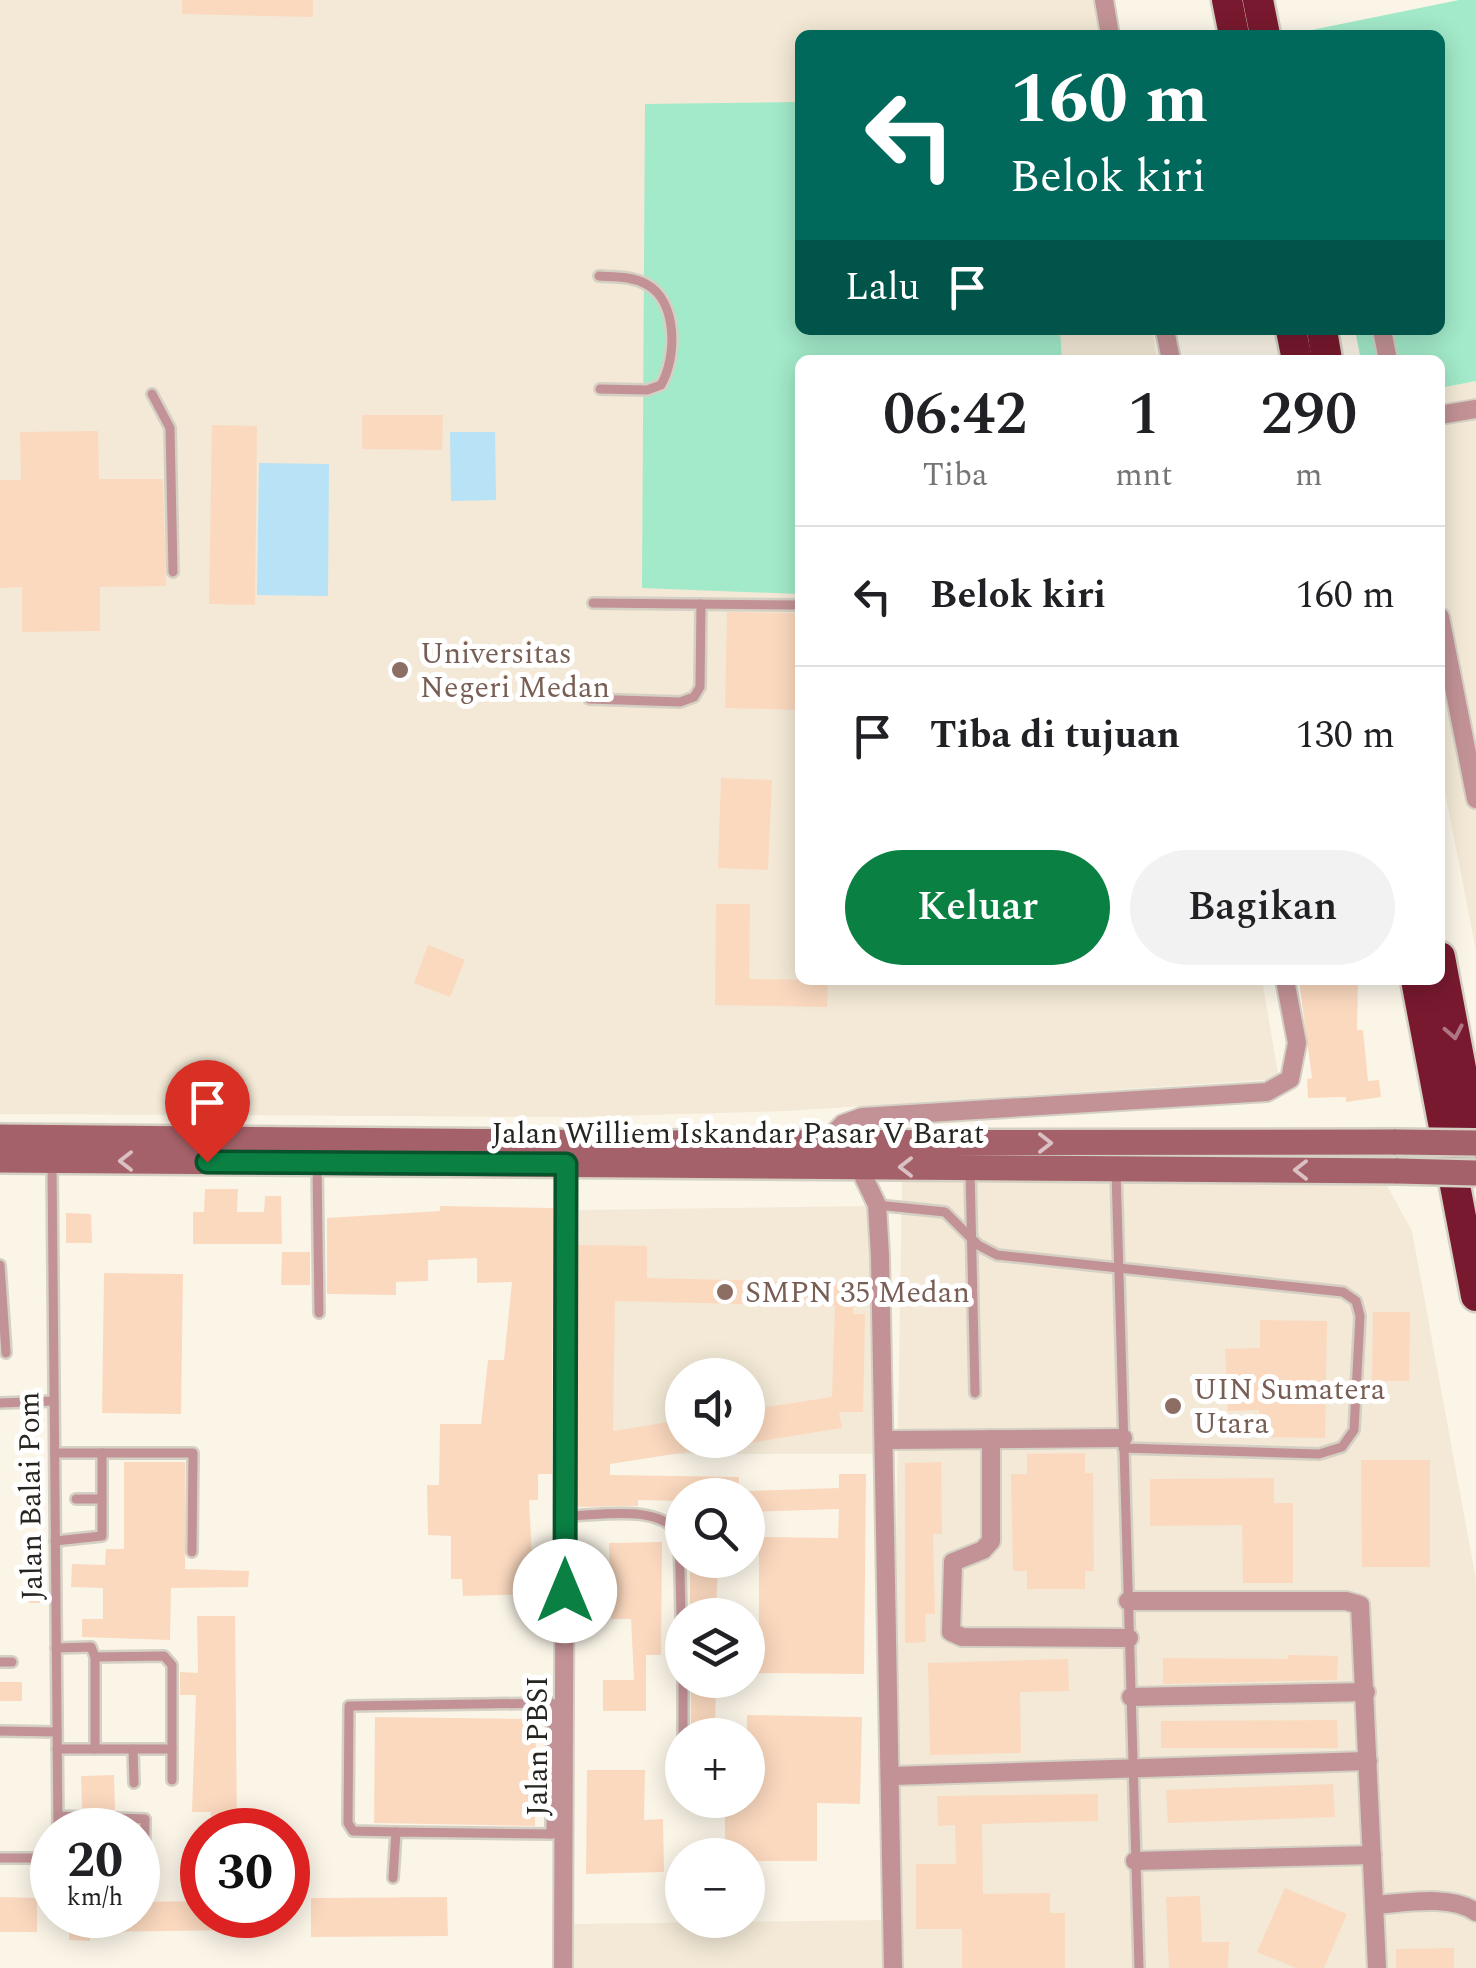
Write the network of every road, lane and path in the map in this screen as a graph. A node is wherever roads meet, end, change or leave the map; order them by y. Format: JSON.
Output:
{"nodes":[{"id":1,"x":1104,"y":0,"type":"edge"},
{"id":2,"x":1228,"y":0,"type":"edge"},
{"id":3,"x":1258,"y":0,"type":"edge"},
{"id":4,"x":1109,"y":30,"type":"edge"},
{"id":5,"x":1233,"y":30,"type":"edge"},
{"id":6,"x":1264,"y":30,"type":"edge"},
{"id":7,"x":599,"y":276,"type":"dead end"},
{"id":8,"x":600,"y":389,"type":"dead end"},
{"id":9,"x":152,"y":394,"type":"dead end"},
{"id":10,"x":1476,"y":409,"type":"edge"},
{"id":11,"x":1445,"y":414,"type":"edge"},
{"id":12,"x":173,"y":572,"type":"dead end"},
{"id":13,"x":593,"y":603,"type":"dead end"},
{"id":14,"x":702,"y":604,"type":"junction"},
{"id":15,"x":795,"y":604,"type":"edge"},
{"id":16,"x":1445,"y":642,"type":"edge"},
{"id":17,"x":589,"y":698,"type":"dead end"},
{"id":18,"x":1475,"y":793,"type":"edge"},
{"id":19,"x":1445,"y":983,"type":"edge"},
{"id":20,"x":1287,"y":985,"type":"edge"},
{"id":21,"x":1417,"y":985,"type":"edge"},
{"id":22,"x":0,"y":1137,"type":"edge"},
{"id":23,"x":823,"y":1144,"type":"junction"},
{"id":24,"x":1476,"y":1146,"type":"edge"},
{"id":25,"x":52,"y":1149,"type":"junction"},
{"id":26,"x":284,"y":1151,"type":"junction"},
{"id":27,"x":0,"y":1160,"type":"edge"},
{"id":28,"x":318,"y":1163,"type":"junction"},
{"id":29,"x":566,"y":1164,"type":"junction"},
{"id":30,"x":859,"y":1167,"type":"junction"},
{"id":31,"x":970,"y":1168,"type":"junction"},
{"id":32,"x":1116,"y":1169,"type":"junction"},
{"id":33,"x":1476,"y":1172,"type":"edge"},
{"id":34,"x":878,"y":1204,"type":"junction"},
{"id":35,"x":969,"y":1233,"type":"junction"},
{"id":36,"x":0,"y":1265,"type":"edge"},
{"id":37,"x":1118,"y":1266,"type":"junction"},
{"id":38,"x":1476,"y":1296,"type":"edge"},
{"id":39,"x":318,"y":1313,"type":"dead end"},
{"id":40,"x":6,"y":1353,"type":"dead end"},
{"id":41,"x":974,"y":1393,"type":"dead end"},
{"id":42,"x":54,"y":1401,"type":"junction"},
{"id":43,"x":0,"y":1403,"type":"edge"},
{"id":44,"x":991,"y":1439,"type":"junction"},
{"id":45,"x":886,"y":1440,"type":"junction"},
{"id":46,"x":1123,"y":1443,"type":"junction"},
{"id":47,"x":54,"y":1452,"type":"junction"},
{"id":48,"x":102,"y":1452,"type":"junction"},
{"id":49,"x":76,"y":1499,"type":"dead end"},
{"id":50,"x":102,"y":1499,"type":"junction"},
{"id":51,"x":565,"y":1516,"type":"junction"},
{"id":52,"x":55,"y":1541,"type":"junction"},
{"id":53,"x":192,"y":1552,"type":"dead end"},
{"id":54,"x":680,"y":1598,"type":"edge"},
{"id":55,"x":1128,"y":1602,"type":"junction"},
{"id":56,"x":1129,"y":1638,"type":"junction"},
{"id":57,"x":56,"y":1648,"type":"junction"},
{"id":58,"x":94,"y":1657,"type":"junction"},
{"id":59,"x":0,"y":1662,"type":"edge"},
{"id":60,"x":12,"y":1662,"type":"dead end"},
{"id":61,"x":1366,"y":1692,"type":"junction"},
{"id":62,"x":1130,"y":1697,"type":"junction"},
{"id":63,"x":0,"y":1731,"type":"edge"},
{"id":64,"x":57,"y":1732,"type":"junction"},
{"id":65,"x":57,"y":1749,"type":"junction"},
{"id":66,"x":134,"y":1749,"type":"junction"},
{"id":67,"x":172,"y":1749,"type":"junction"},
{"id":68,"x":95,"y":1750,"type":"junction"},
{"id":69,"x":1368,"y":1760,"type":"junction"},
{"id":70,"x":1132,"y":1766,"type":"junction"},
{"id":71,"x":892,"y":1776,"type":"junction"},
{"id":72,"x":172,"y":1780,"type":"dead end"},
{"id":73,"x":134,"y":1783,"type":"dead end"},
{"id":74,"x":58,"y":1808,"type":"edge"},
{"id":75,"x":396,"y":1832,"type":"junction"},
{"id":76,"x":557,"y":1834,"type":"junction"},
{"id":77,"x":1372,"y":1855,"type":"junction"},
{"id":78,"x":0,"y":1858,"type":"edge"},
{"id":79,"x":30,"y":1858,"type":"edge"},
{"id":80,"x":1136,"y":1861,"type":"junction"},
{"id":81,"x":393,"y":1878,"type":"dead end"},
{"id":82,"x":1374,"y":1906,"type":"junction"},
{"id":83,"x":1476,"y":1912,"type":"edge"},
{"id":84,"x":563,"y":1968,"type":"edge"},
{"id":85,"x":893,"y":1968,"type":"edge"},
{"id":86,"x":1139,"y":1968,"type":"edge"},
{"id":87,"x":1377,"y":1968,"type":"edge"}],
"edges":[{"from":1,"to":4,"type":"street"},
{"from":2,"to":5,"type":"highway"},
{"from":3,"to":6,"type":"highway"},
{"from":7,"to":8,"type":"lane"},
{"from":9,"to":12,"type":"lane"},
{"from":10,"to":11,"type":"street"},
{"from":13,"to":14,"type":"lane"},
{"from":14,"to":15,"type":"lane"},
{"from":14,"to":17,"type":"lane"},
{"from":16,"to":18,"type":"street"},
{"from":19,"to":24,"type":"highway","one_way":true},
{"from":20,"to":23,"type":"street"},
{"from":21,"to":38,"type":"highway"},
{"from":22,"to":25,"type":"street","name":"Jalan Williem Iskandar Pasar V Barat"},
{"from":23,"to":24,"type":"street","name":"Jalan Williem Iskandar Pasar V Barat","one_way":true,"bridge":true},
{"from":23,"to":26,"type":"street","name":"Jalan Williem Iskandar Pasar V Barat"},
{"from":25,"to":26,"type":"street","name":"Jalan Williem Iskandar Pasar V Barat"},
{"from":25,"to":27,"type":"street","name":"Jalan Williem Iskandar Pasar V Barat"},
{"from":25,"to":42,"type":"lane","name":"Jalan Balai Pom"},
{"from":26,"to":28,"type":"street","name":"Jalan Williem Iskandar Pasar V Barat"},
{"from":28,"to":29,"type":"street","name":"Jalan Williem Iskandar Pasar V Barat"},
{"from":28,"to":39,"type":"lane"},
{"from":29,"to":30,"type":"street","name":"Jalan Williem Iskandar Pasar V Barat"},
{"from":29,"to":51,"type":"street","name":"Jalan PBSI"},
{"from":31,"to":30,"type":"street","name":"Jalan Williem Iskandar Pasar V Barat","one_way":true},
{"from":30,"to":34,"type":"street"},
{"from":31,"to":32,"type":"street","name":"Jalan Williem Iskandar Pasar V Barat"},
{"from":31,"to":35,"type":"lane"},
{"from":33,"to":32,"type":"street","name":"Jalan Williem Iskandar Pasar V Barat","one_way":true,"bridge":true},
{"from":32,"to":37,"type":"lane"},
{"from":34,"to":35,"type":"lane"},
{"from":34,"to":45,"type":"street"},
{"from":35,"to":37,"type":"lane"},
{"from":35,"to":41,"type":"lane"},
{"from":36,"to":40,"type":"lane"},
{"from":37,"to":46,"type":"lane"},
{"from":37,"to":46,"type":"lane"},
{"from":42,"to":43,"type":"lane"},
{"from":42,"to":47,"type":"lane","name":"Jalan Balai Pom"},
{"from":44,"to":45,"type":"street"},
{"from":44,"to":46,"type":"street"},
{"from":44,"to":56,"type":"street"},
{"from":45,"to":71,"type":"street"},
{"from":46,"to":55,"type":"lane"},
{"from":47,"to":48,"type":"lane"},
{"from":47,"to":52,"type":"lane","name":"Jalan Balai Pom"},
{"from":48,"to":50,"type":"lane"},
{"from":48,"to":53,"type":"lane"},
{"from":49,"to":50,"type":"lane"},
{"from":50,"to":52,"type":"lane"},
{"from":51,"to":54,"type":"lane"},
{"from":51,"to":76,"type":"street","name":"Jalan PBSI"},
{"from":52,"to":57,"type":"lane","name":"Jalan Balai Pom"},
{"from":55,"to":56,"type":"lane"},
{"from":55,"to":61,"type":"street"},
{"from":56,"to":62,"type":"lane"},
{"from":57,"to":58,"type":"lane"},
{"from":57,"to":64,"type":"lane","name":"Jalan Balai Pom"},
{"from":58,"to":67,"type":"lane"},
{"from":58,"to":68,"type":"lane"},
{"from":59,"to":60,"type":"lane"},
{"from":61,"to":62,"type":"street"},
{"from":61,"to":69,"type":"street"},
{"from":62,"to":70,"type":"lane"},
{"from":63,"to":64,"type":"lane"},
{"from":64,"to":65,"type":"lane","name":"Jalan Balai Pom"},
{"from":65,"to":68,"type":"lane"},
{"from":65,"to":74,"type":"lane","name":"Jalan Balai Pom"},
{"from":66,"to":67,"type":"lane"},
{"from":66,"to":68,"type":"lane"},
{"from":66,"to":73,"type":"lane"},
{"from":67,"to":72,"type":"lane"},
{"from":69,"to":70,"type":"street"},
{"from":69,"to":77,"type":"street"},
{"from":70,"to":71,"type":"street"},
{"from":70,"to":80,"type":"lane"},
{"from":71,"to":85,"type":"street"},
{"from":75,"to":76,"type":"lane"},
{"from":75,"to":76,"type":"lane"},
{"from":75,"to":81,"type":"lane"},
{"from":76,"to":84,"type":"street","name":"Jalan PBSI"},
{"from":77,"to":80,"type":"street"},
{"from":77,"to":82,"type":"street"},
{"from":78,"to":79,"type":"lane"},
{"from":80,"to":86,"type":"lane"},
{"from":82,"to":83,"type":"street"},
{"from":82,"to":87,"type":"street"}]}
